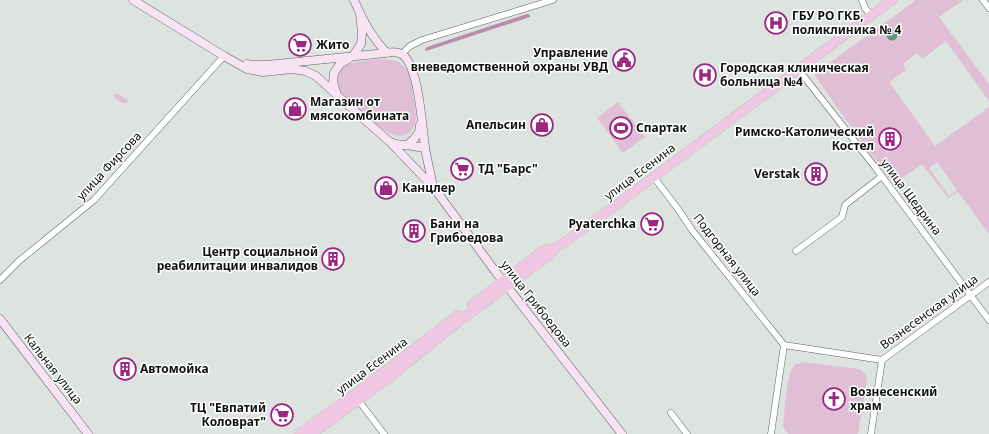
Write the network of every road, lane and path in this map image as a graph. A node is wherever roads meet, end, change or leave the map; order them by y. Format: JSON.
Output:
{"nodes":[{"id":1,"x":133,"y":0,"type":"edge"},
{"id":2,"x":354,"y":0,"type":"edge"},
{"id":3,"x":553,"y":0,"type":"edge"},
{"id":4,"x":862,"y":0,"type":"edge"},
{"id":5,"x":892,"y":0,"type":"edge"},
{"id":6,"x":983,"y":0,"type":"edge"},
{"id":7,"x":989,"y":8,"type":"edge"},
{"id":8,"x":360,"y":13,"type":"junction"},
{"id":9,"x":871,"y":16,"type":"junction"},
{"id":10,"x":387,"y":53,"type":"junction"},
{"id":11,"x":402,"y":54,"type":"junction"},
{"id":12,"x":353,"y":56,"type":"junction"},
{"id":13,"x":227,"y":58,"type":"junction"},
{"id":14,"x":798,"y":69,"type":"junction"},
{"id":15,"x":338,"y":95,"type":"junction"},
{"id":16,"x":420,"y":114,"type":"junction"},
{"id":17,"x":391,"y":142,"type":"junction"},
{"id":18,"x":407,"y":145,"type":"junction"},
{"id":19,"x":425,"y":148,"type":"junction"},
{"id":20,"x":399,"y":149,"type":"junction"},
{"id":21,"x":654,"y":176,"type":"junction"},
{"id":22,"x":882,"y":176,"type":"junction"},
{"id":23,"x":434,"y":188,"type":"junction"},
{"id":24,"x":796,"y":251,"type":"dead end"},
{"id":25,"x":0,"y":280,"type":"edge"},
{"id":26,"x":989,"y":282,"type":"edge"},
{"id":27,"x":505,"y":284,"type":"junction"},
{"id":28,"x":970,"y":296,"type":"junction"},
{"id":29,"x":0,"y":319,"type":"edge"},
{"id":30,"x":989,"y":320,"type":"edge"},
{"id":31,"x":784,"y":345,"type":"junction"},
{"id":32,"x":882,"y":360,"type":"junction"},
{"id":33,"x":356,"y":397,"type":"junction"},
{"id":34,"x":671,"y":413,"type":"dead end"},
{"id":35,"x":88,"y":434,"type":"edge"},
{"id":36,"x":299,"y":434,"type":"edge"},
{"id":37,"x":312,"y":434,"type":"edge"},
{"id":38,"x":384,"y":434,"type":"edge"},
{"id":39,"x":622,"y":434,"type":"edge"},
{"id":40,"x":687,"y":434,"type":"edge"},
{"id":41,"x":771,"y":434,"type":"edge"},
{"id":42,"x":871,"y":434,"type":"edge"}],
"edges":[{"from":1,"to":13,"type":"main road"},
{"from":2,"to":8,"type":"main road"},
{"from":3,"to":11,"type":"street"},
{"from":4,"to":9,"type":"street"},
{"from":5,"to":9,"type":"main road","name":"улица Есенина"},
{"from":6,"to":7,"type":"street"},
{"from":8,"to":10,"type":"main road"},
{"from":8,"to":12,"type":"main road"},
{"from":9,"to":14,"type":"main road","name":"улица Есенина"},
{"from":10,"to":11,"type":"main road"},
{"from":10,"to":12,"type":"main road"},
{"from":11,"to":16,"type":"main road"},
{"from":12,"to":13,"type":"main road"},
{"from":12,"to":15,"type":"main road"},
{"from":13,"to":15,"type":"main road"},
{"from":13,"to":25,"type":"street","name":"улица Фирсова"},
{"from":14,"to":21,"type":"main road","name":"улица Есенина"},
{"from":14,"to":22,"type":"street","name":"улица Щедрина"},
{"from":15,"to":17,"type":"main road"},
{"from":16,"to":18,"type":"main road"},
{"from":16,"to":19,"type":"main road"},
{"from":17,"to":18,"type":"main road"},
{"from":17,"to":20,"type":"main road","name":"улица Грибоедова"},
{"from":18,"to":19,"type":"main road"},
{"from":18,"to":20,"type":"street"},
{"from":19,"to":23,"type":"main road"},
{"from":20,"to":23,"type":"main road","name":"улица Грибоедова"},
{"from":21,"to":27,"type":"main road","name":"улица Есенина"},
{"from":21,"to":31,"type":"street","name":"Подгорная улица"},
{"from":22,"to":24,"type":"street"},
{"from":22,"to":28,"type":"street","name":"улица Щедрина"},
{"from":23,"to":27,"type":"main road","name":"улица Грибоедова"},
{"from":26,"to":28,"type":"street","name":"Вознесенская улица"},
{"from":27,"to":33,"type":"main road","name":"улица Есенина"},
{"from":27,"to":39,"type":"main road","name":"улица Грибоедова"},
{"from":28,"to":30,"type":"street","name":"улица Щедрина"},
{"from":28,"to":32,"type":"street","name":"Вознесенская улица"},
{"from":29,"to":35,"type":"main road","name":"Кальная улица"},
{"from":31,"to":32,"type":"street","name":"Вознесенская улица"},
{"from":31,"to":41,"type":"street"},
{"from":32,"to":42,"type":"street","name":"Вознесенская улица"},
{"from":33,"to":36,"type":"main road","name":"улица Есенина"},
{"from":33,"to":37,"type":"main road","name":"улица Есенина"},
{"from":33,"to":38,"type":"street"},
{"from":34,"to":40,"type":"street"}]}
